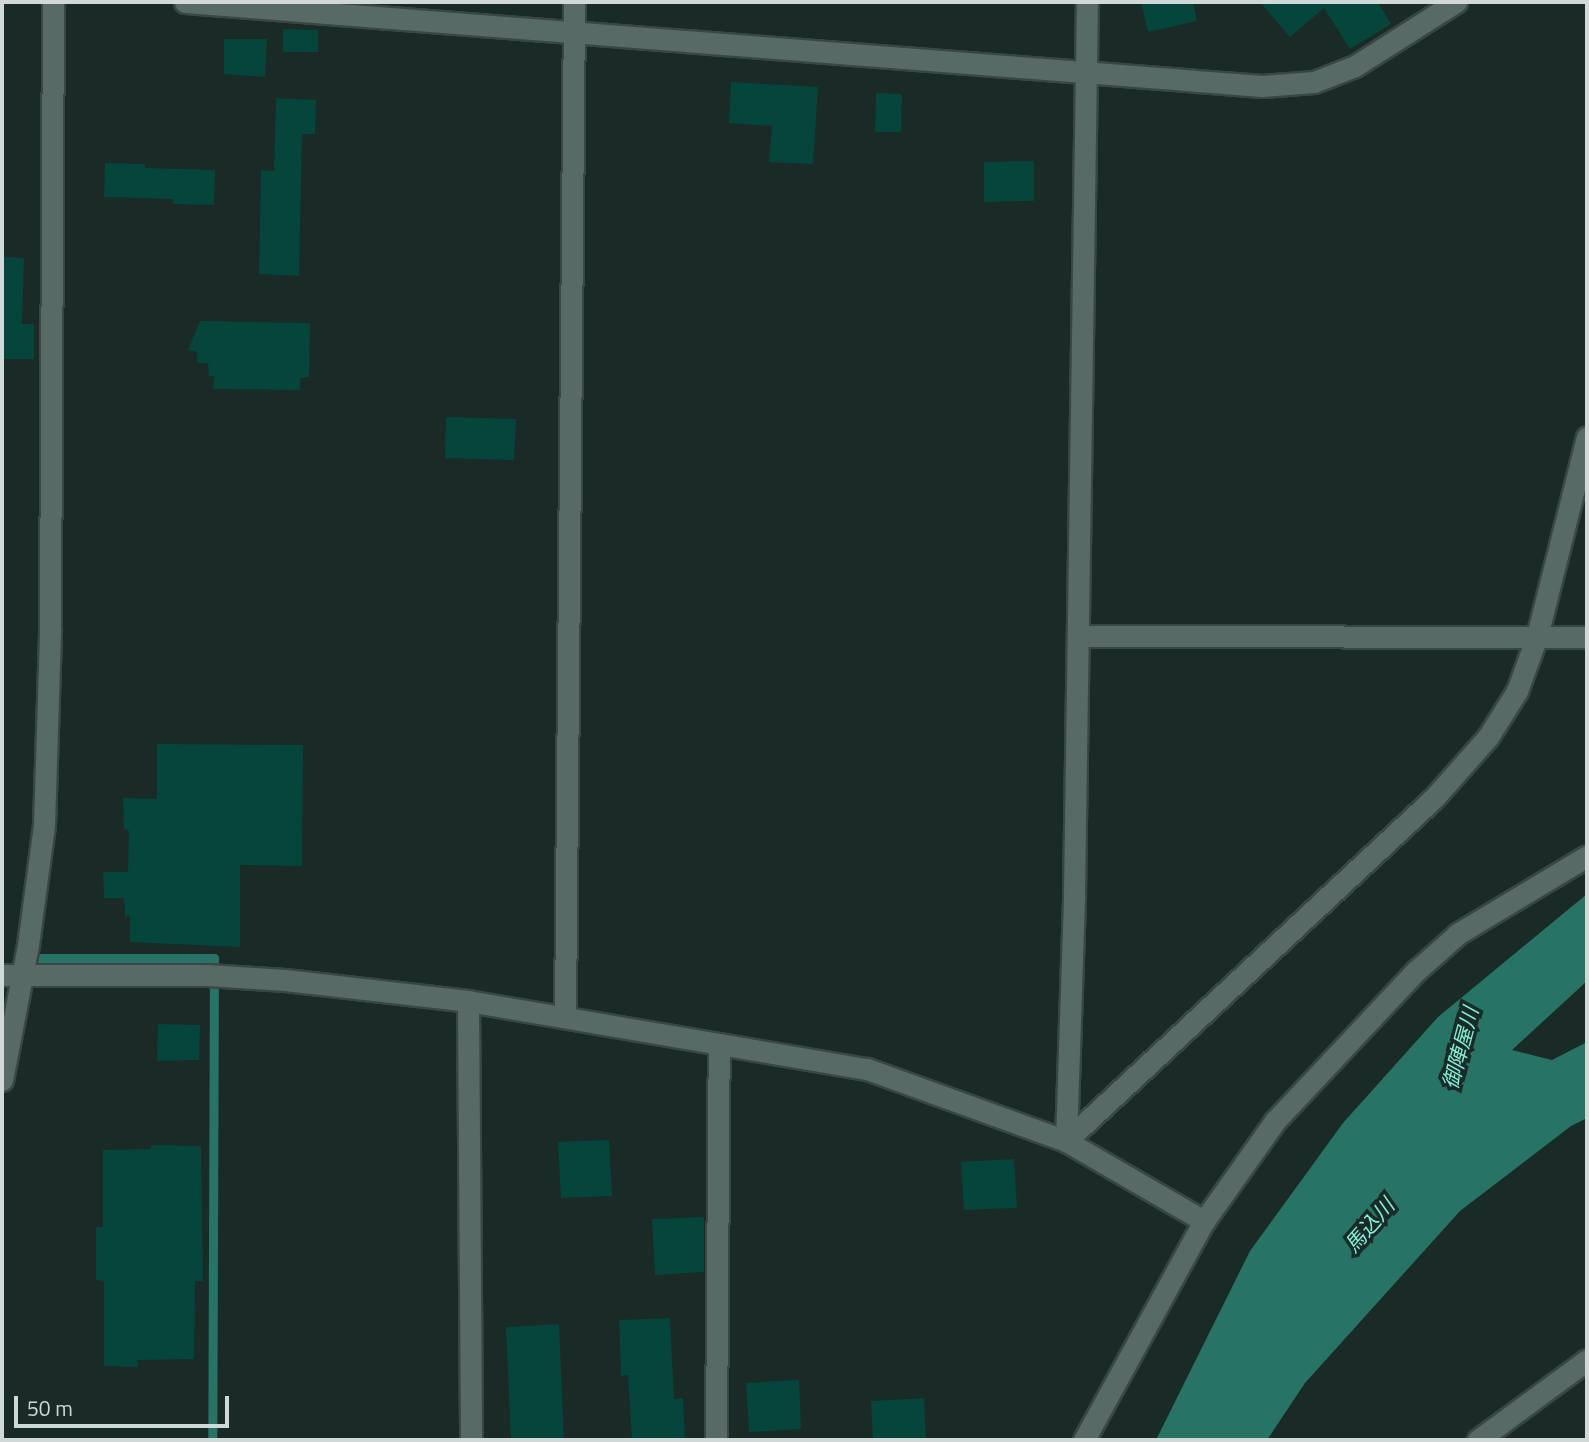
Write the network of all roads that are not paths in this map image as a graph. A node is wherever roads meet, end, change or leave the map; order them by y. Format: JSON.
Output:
{"nodes":[{"id":1,"x":53,"y":2,"type":"edge"},
{"id":2,"x":185,"y":2,"type":"edge"},
{"id":3,"x":575,"y":2,"type":"edge"},
{"id":4,"x":1087,"y":2,"type":"edge"},
{"id":5,"x":1457,"y":2,"type":"edge"},
{"id":6,"x":360,"y":8,"type":"edge"},
{"id":7,"x":574,"y":31,"type":"junction"},
{"id":8,"x":1086,"y":71,"type":"junction"},
{"id":9,"x":1587,"y":437,"type":"edge"},
{"id":10,"x":1078,"y":636,"type":"junction"},
{"id":11,"x":1537,"y":636,"type":"junction"},
{"id":12,"x":1587,"y":637,"type":"edge"},
{"id":13,"x":1587,"y":856,"type":"edge"},
{"id":14,"x":12,"y":975,"type":"edge"},
{"id":15,"x":468,"y":1001,"type":"junction"},
{"id":16,"x":565,"y":1017,"type":"junction"},
{"id":17,"x":719,"y":1044,"type":"junction"},
{"id":18,"x":2,"y":1080,"type":"edge"},
{"id":19,"x":1066,"y":1141,"type":"junction"},
{"id":20,"x":1204,"y":1220,"type":"junction"},
{"id":21,"x":1587,"y":1360,"type":"edge"},
{"id":22,"x":471,"y":1440,"type":"edge"},
{"id":23,"x":716,"y":1440,"type":"edge"},
{"id":24,"x":1084,"y":1440,"type":"edge"},
{"id":25,"x":1478,"y":1440,"type":"edge"}],
"edges":[{"from":1,"to":14,"type":"street"},
{"from":2,"to":6,"type":"street"},
{"from":3,"to":7,"type":"street"},
{"from":4,"to":8,"type":"street"},
{"from":5,"to":8,"type":"street"},
{"from":6,"to":7,"type":"street"},
{"from":7,"to":8,"type":"street"},
{"from":7,"to":16,"type":"street"},
{"from":8,"to":10,"type":"street"},
{"from":9,"to":11,"type":"street"},
{"from":10,"to":11,"type":"street"},
{"from":10,"to":19,"type":"street"},
{"from":11,"to":12,"type":"street"},
{"from":11,"to":19,"type":"street"},
{"from":13,"to":20,"type":"street"},
{"from":14,"to":15,"type":"street"},
{"from":14,"to":18,"type":"street"},
{"from":15,"to":16,"type":"street"},
{"from":15,"to":22,"type":"street"},
{"from":16,"to":17,"type":"street"},
{"from":17,"to":19,"type":"street"},
{"from":17,"to":23,"type":"street"},
{"from":19,"to":20,"type":"street"},
{"from":20,"to":24,"type":"street"},
{"from":21,"to":25,"type":"street"}]}
